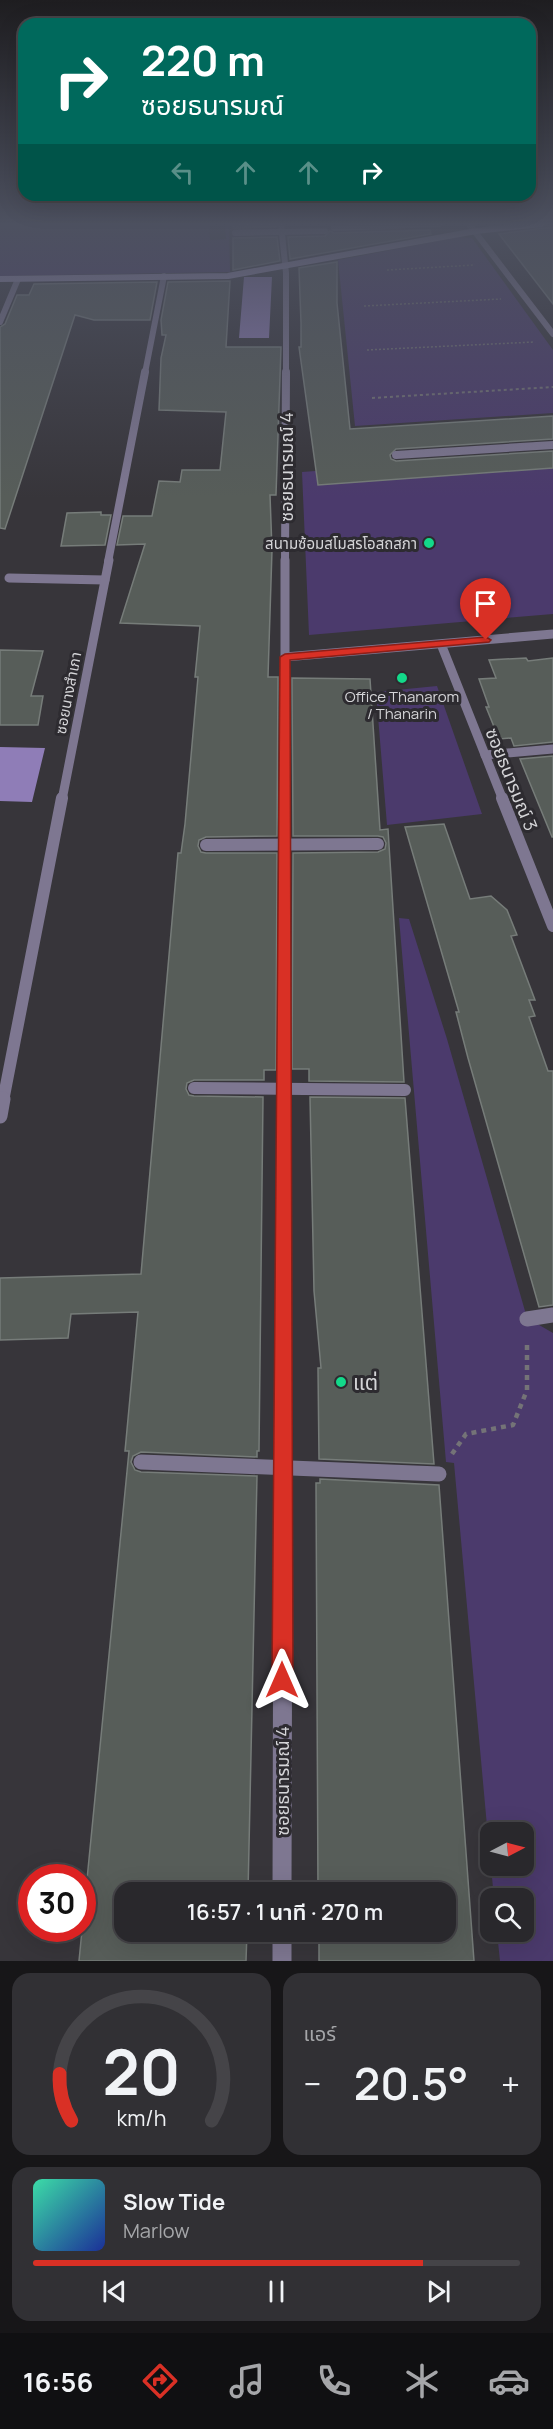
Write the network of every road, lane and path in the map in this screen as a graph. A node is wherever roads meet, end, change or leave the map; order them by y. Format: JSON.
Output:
{"nodes":[{"id":1,"x":156,"y":316,"type":"edge"},
{"id":2,"x":286,"y":316,"type":"edge"},
{"id":3,"x":539,"y":316,"type":"edge"},
{"id":4,"x":553,"y":334,"type":"edge"},
{"id":5,"x":541,"y":342,"type":"dead end"},
{"id":6,"x":367,"y":350,"type":"dead end"},
{"id":7,"x":553,"y":387,"type":"edge"},
{"id":8,"x":372,"y":398,"type":"dead end"},
{"id":9,"x":553,"y":445,"type":"edge"},
{"id":10,"x":396,"y":455,"type":"dead end"},
{"id":11,"x":9,"y":579,"type":"dead end"},
{"id":12,"x":105,"y":580,"type":"junction"},
{"id":13,"x":553,"y":634,"type":"edge"},
{"id":14,"x":441,"y":644,"type":"junction"},
{"id":15,"x":285,"y":657,"type":"junction"},
{"id":16,"x":553,"y":749,"type":"edge"},
{"id":17,"x":485,"y":755,"type":"junction"},
{"id":18,"x":378,"y":844,"type":"dead end"},
{"id":19,"x":206,"y":845,"type":"dead end"},
{"id":20,"x":285,"y":845,"type":"junction"},
{"id":21,"x":553,"y":926,"type":"edge"},
{"id":22,"x":284,"y":1088,"type":"junction"},
{"id":23,"x":194,"y":1089,"type":"dead end"},
{"id":24,"x":405,"y":1090,"type":"dead end"},
{"id":25,"x":0,"y":1116,"type":"edge"},
{"id":26,"x":553,"y":1315,"type":"edge"},
{"id":27,"x":526,"y":1319,"type":"joint"},
{"id":28,"x":141,"y":1462,"type":"dead end"},
{"id":29,"x":283,"y":1466,"type":"junction"},
{"id":30,"x":439,"y":1474,"type":"joint"},
{"id":31,"x":282,"y":1882,"type":"edge"},
{"id":32,"x":282,"y":1942,"type":"edge"},
{"id":33,"x":282,"y":1961,"type":"edge"}],
"edges":[{"from":1,"to":12,"type":"street","name":"ซอยนางสำเภา"},
{"from":2,"to":15,"type":"street","name":"ซอยธนารมณ์ 4"},
{"from":3,"to":4,"type":"street"},
{"from":5,"to":6,"type":"path"},
{"from":7,"to":8,"type":"path"},
{"from":9,"to":10,"type":"street"},
{"from":11,"to":12,"type":"street"},
{"from":12,"to":25,"type":"street","name":"ซอยนางสำเภา"},
{"from":13,"to":14,"type":"street"},
{"from":14,"to":15,"type":"street"},
{"from":14,"to":17,"type":"street","name":"ซอยธนารมณ์ 3"},
{"from":15,"to":20,"type":"street","name":"ซอยธนารมณ์ 4"},
{"from":16,"to":17,"type":"street"},
{"from":17,"to":21,"type":"street","name":"ซอยธนารมณ์ 3"},
{"from":18,"to":20,"type":"street"},
{"from":19,"to":20,"type":"street"},
{"from":20,"to":22,"type":"street","name":"ซอยธนารมณ์ 4"},
{"from":22,"to":23,"type":"street"},
{"from":22,"to":24,"type":"street"},
{"from":22,"to":29,"type":"street","name":"ซอยธนารมณ์ 4"},
{"from":26,"to":27,"type":"street"},
{"from":27,"to":30,"type":"path"},
{"from":28,"to":29,"type":"street"},
{"from":29,"to":30,"type":"street"},
{"from":29,"to":31,"type":"street","name":"ซอยธนารมณ์ 4"},
{"from":32,"to":33,"type":"street"}]}
